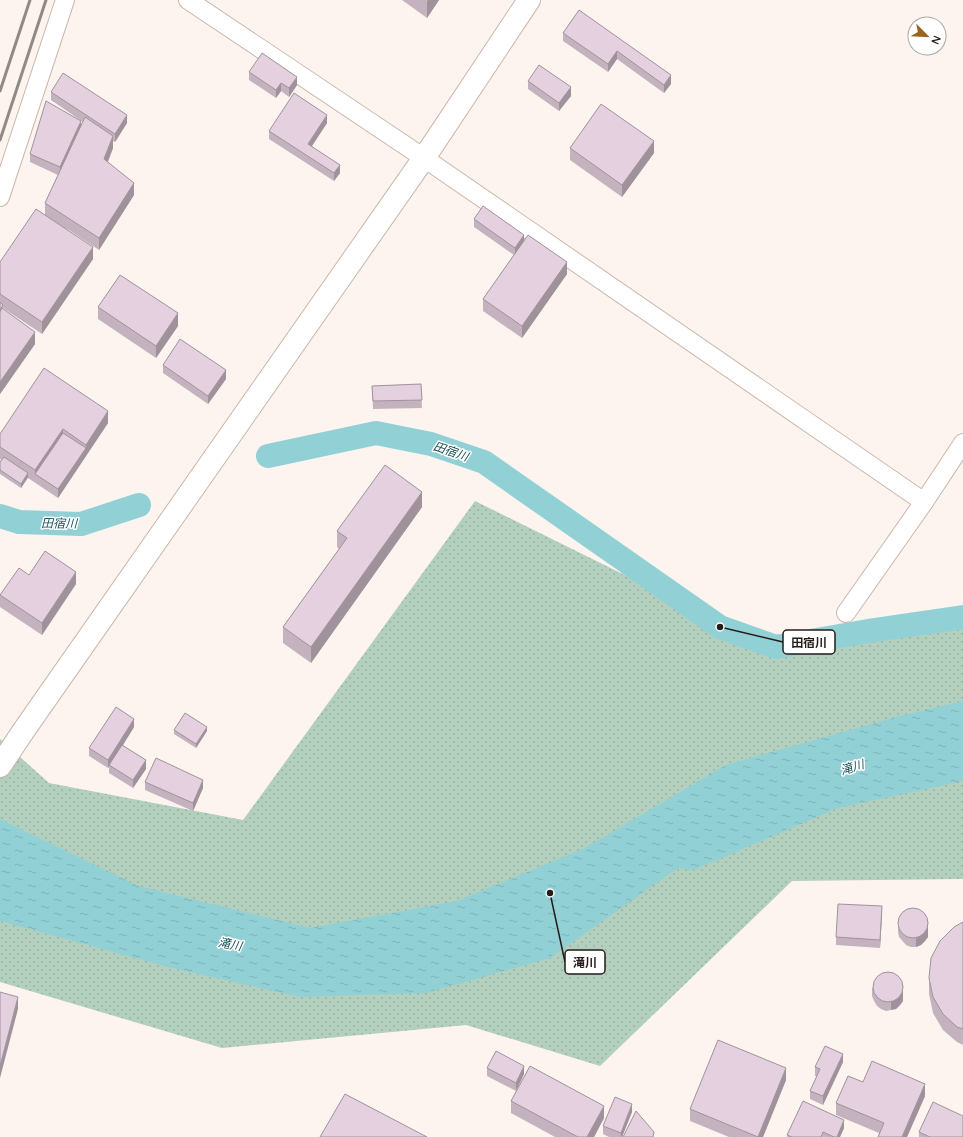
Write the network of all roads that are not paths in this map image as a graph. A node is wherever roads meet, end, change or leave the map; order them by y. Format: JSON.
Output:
{"nodes":[{"id":1,"x":65,"y":0,"type":"edge"},
{"id":2,"x":188,"y":0,"type":"edge"},
{"id":3,"x":529,"y":0,"type":"edge"},
{"id":4,"x":424,"y":158,"type":"junction"},
{"id":5,"x":0,"y":197,"type":"edge"},
{"id":6,"x":963,"y":443,"type":"edge"},
{"id":7,"x":924,"y":502,"type":"junction"},
{"id":8,"x":846,"y":613,"type":"dead end"},
{"id":9,"x":0,"y":766,"type":"edge"}],
"edges":[{"from":1,"to":5,"type":"street"},
{"from":2,"to":4,"type":"street"},
{"from":3,"to":4,"type":"street"},
{"from":4,"to":7,"type":"street"},
{"from":4,"to":9,"type":"street"},
{"from":6,"to":7,"type":"street"},
{"from":7,"to":8,"type":"street"}]}
